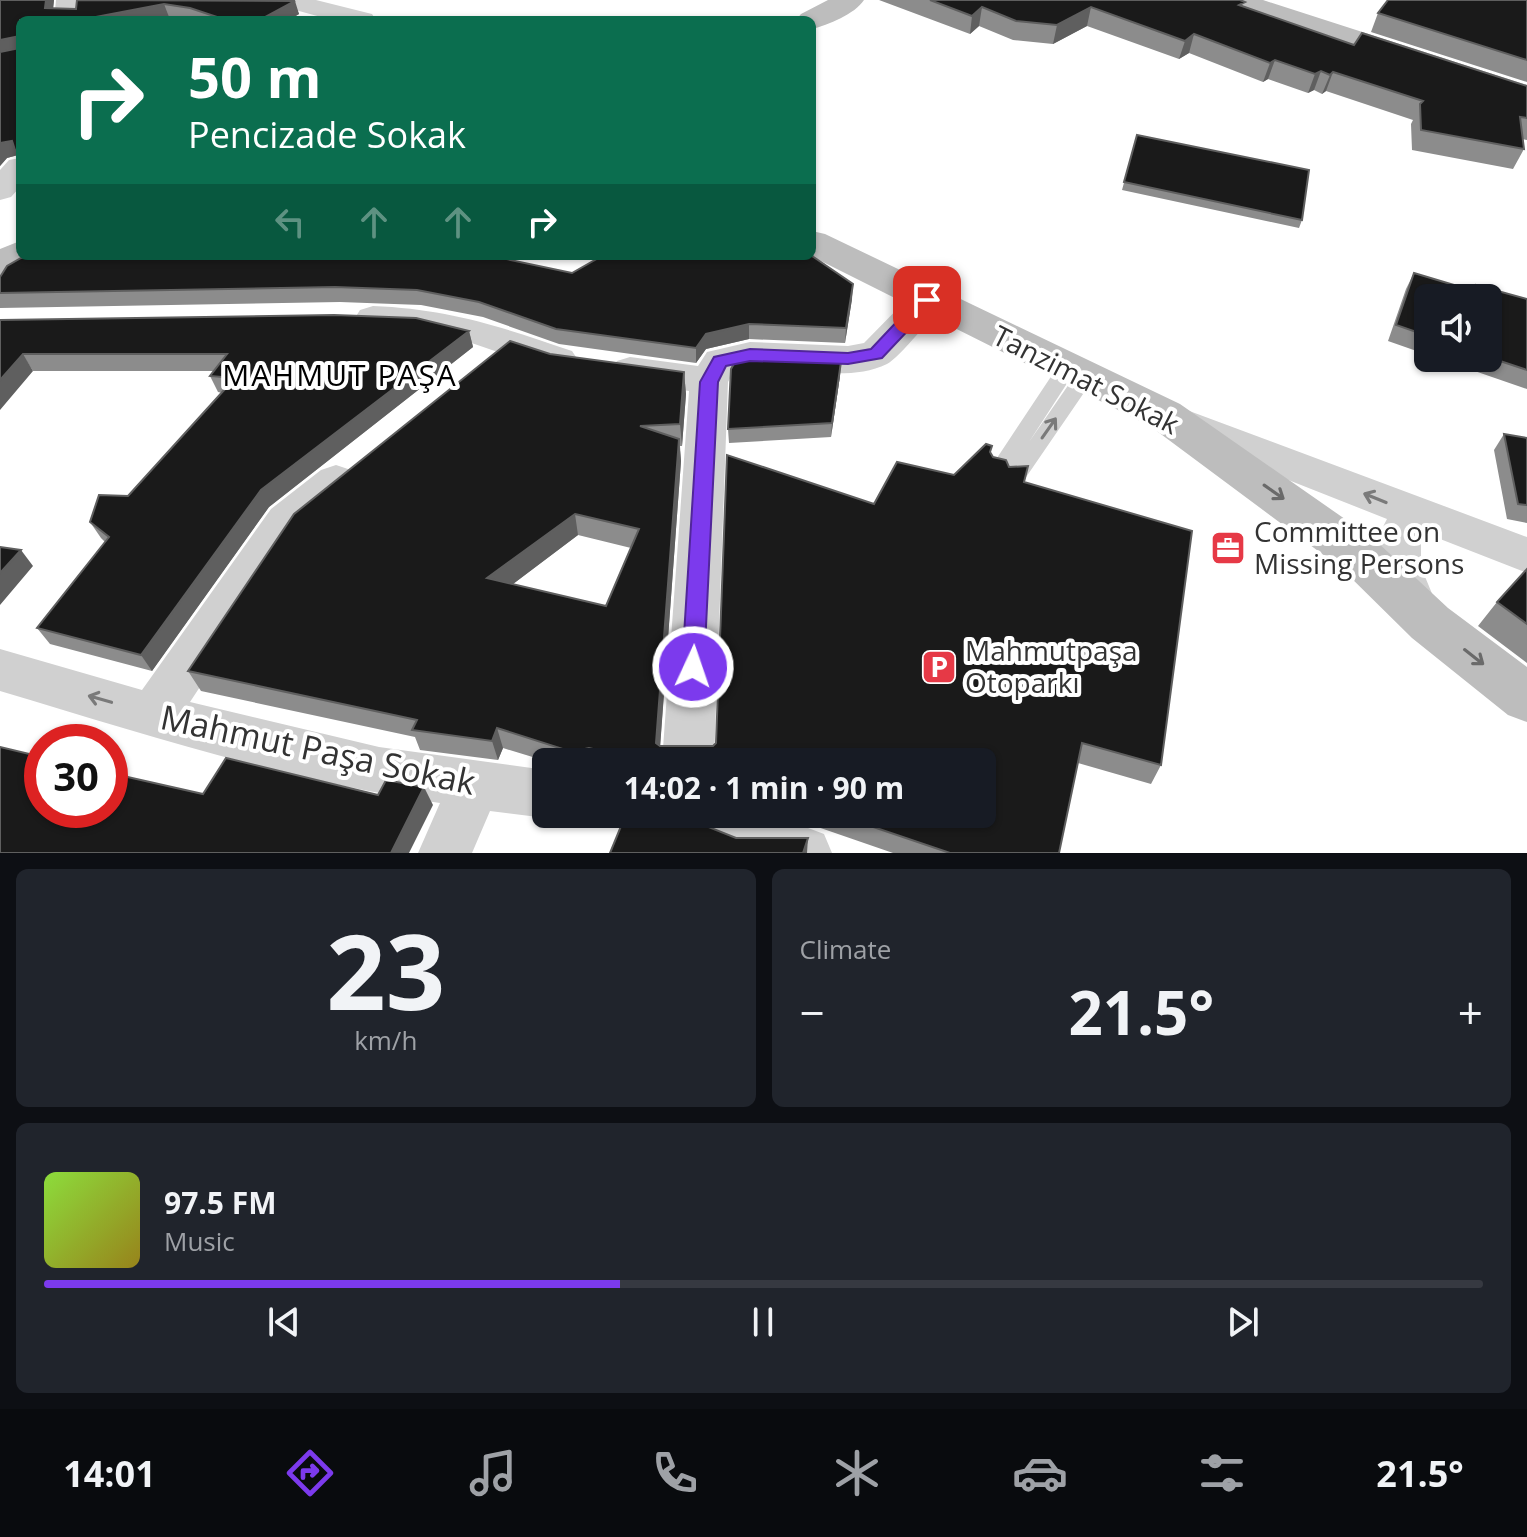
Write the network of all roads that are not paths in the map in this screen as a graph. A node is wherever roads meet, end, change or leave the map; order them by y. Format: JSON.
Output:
{"nodes":[{"id":1,"x":286,"y":0,"type":"edge"},
{"id":2,"x":319,"y":0,"type":"edge"},
{"id":3,"x":850,"y":0,"type":"edge"},
{"id":4,"x":1234,"y":0,"type":"edge"},
{"id":5,"x":347,"y":16,"type":"edge"},
{"id":6,"x":353,"y":16,"type":"edge"},
{"id":7,"x":816,"y":17,"type":"edge"},
{"id":8,"x":1527,"y":95,"type":"edge"},
{"id":9,"x":16,"y":172,"type":"edge"},
{"id":10,"x":0,"y":190,"type":"edge"},
{"id":11,"x":816,"y":244,"type":"edge"},
{"id":12,"x":927,"y":300,"type":"junction"},
{"id":13,"x":340,"y":317,"type":"edge"},
{"id":14,"x":508,"y":344,"type":"junction"},
{"id":15,"x":1076,"y":372,"type":"junction"},
{"id":16,"x":471,"y":374,"type":"edge"},
{"id":17,"x":709,"y":382,"type":"junction"},
{"id":18,"x":1165,"y":415,"type":"junction"},
{"id":19,"x":372,"y":452,"type":"edge"},
{"id":20,"x":1006,"y":476,"type":"edge"},
{"id":21,"x":1434,"y":521,"type":"junction"},
{"id":22,"x":1527,"y":555,"type":"edge"},
{"id":23,"x":1415,"y":608,"type":"junction"},
{"id":24,"x":0,"y":670,"type":"edge"},
{"id":25,"x":1527,"y":698,"type":"edge"},
{"id":26,"x":153,"y":715,"type":"junction"},
{"id":27,"x":689,"y":748,"type":"edge"},
{"id":28,"x":475,"y":786,"type":"junction"},
{"id":29,"x":532,"y":792,"type":"edge"},
{"id":30,"x":740,"y":828,"type":"edge"},
{"id":31,"x":445,"y":853,"type":"edge"},
{"id":32,"x":805,"y":853,"type":"edge"}],
"edges":[{"from":1,"to":5,"type":"street"},
{"from":2,"to":6,"type":"street"},
{"from":3,"to":7,"type":"street"},
{"from":4,"to":8,"type":"street"},
{"from":9,"to":10,"type":"street"},
{"from":11,"to":12,"type":"street","name":"Tanzimat Sokak"},
{"from":12,"to":15,"type":"street","name":"Tanzimat Sokak"},
{"from":12,"to":17,"type":"street"},
{"from":13,"to":14,"type":"street"},
{"from":14,"to":16,"type":"street"},
{"from":14,"to":17,"type":"street"},
{"from":15,"to":18,"type":"street","name":"Tanzimat Sokak"},
{"from":15,"to":20,"type":"lane"},
{"from":17,"to":27,"type":"street"},
{"from":21,"to":18,"type":"street","one_way":true},
{"from":18,"to":23,"type":"street","name":"Tanzimat Sokak","one_way":true},
{"from":19,"to":26,"type":"street"},
{"from":21,"to":22,"type":"street"},
{"from":21,"to":23,"type":"street"},
{"from":23,"to":25,"type":"street","name":"Tanzimat Sokak","one_way":true},
{"from":26,"to":24,"type":"street","name":"Mahmut Paşa Sokak","one_way":true},
{"from":26,"to":28,"type":"street","name":"Mahmut Paşa Sokak"},
{"from":28,"to":29,"type":"street","name":"Mahmut Paşa Sokak"},
{"from":28,"to":31,"type":"street"},
{"from":30,"to":32,"type":"street"}]}
